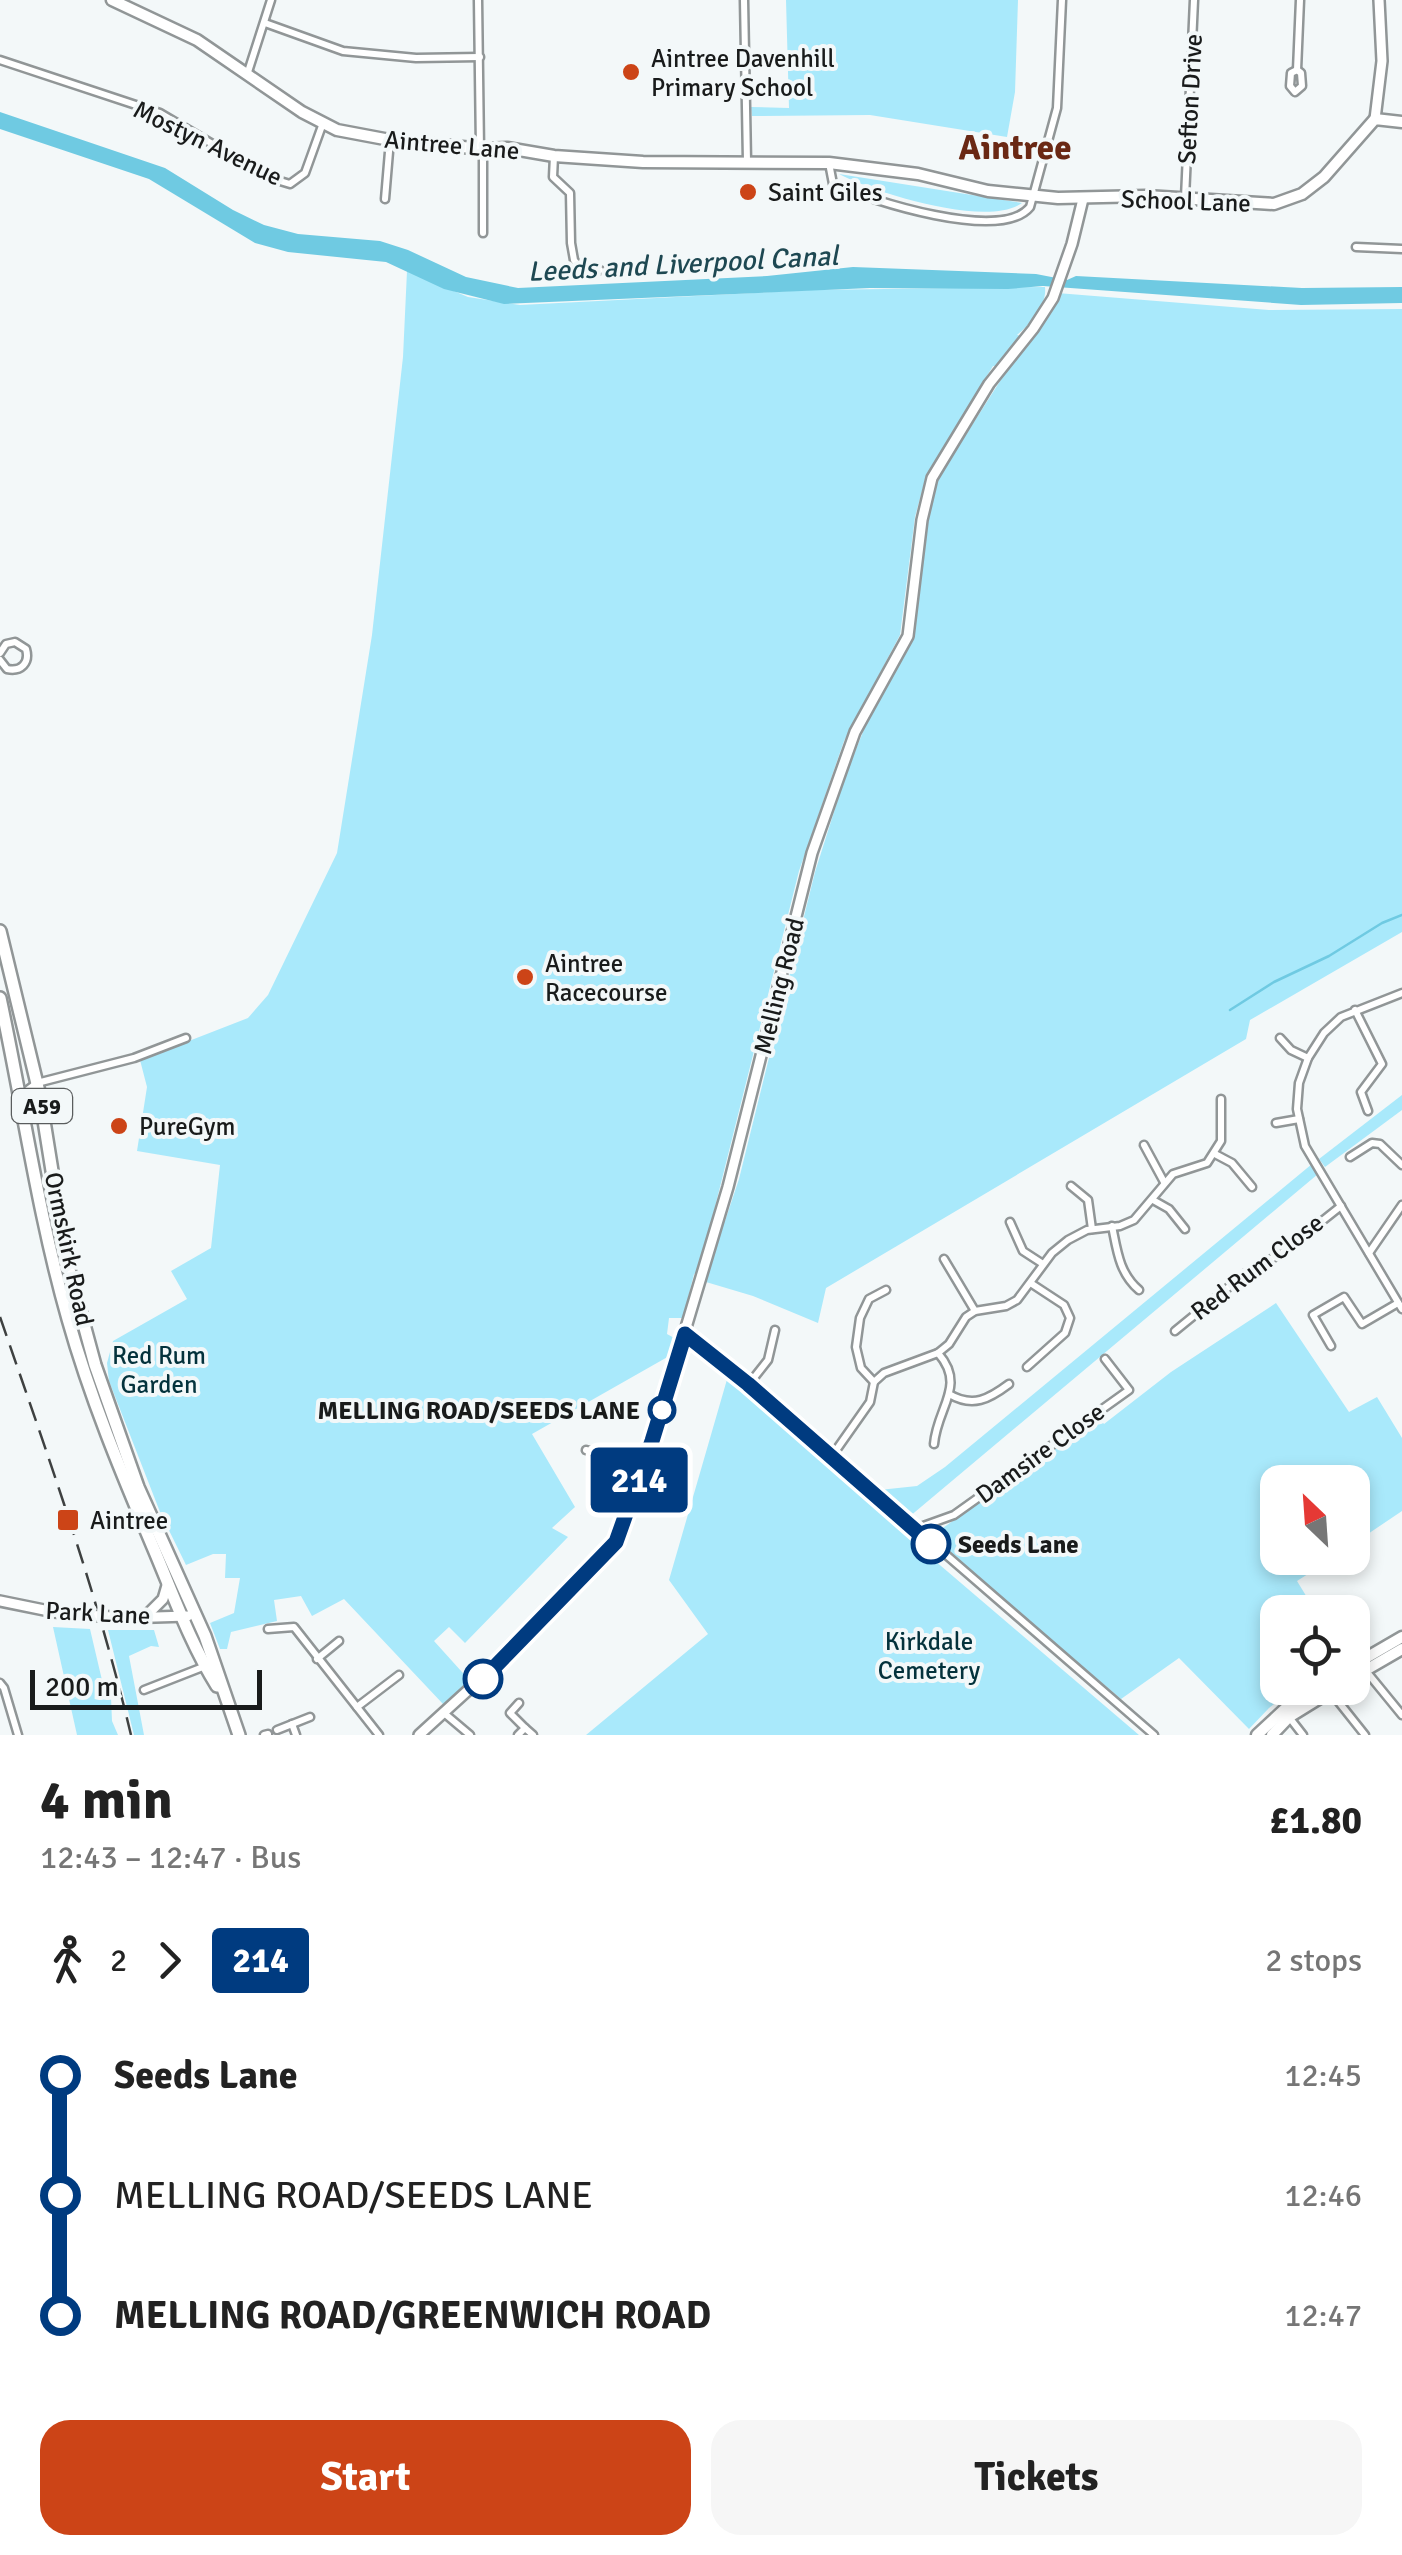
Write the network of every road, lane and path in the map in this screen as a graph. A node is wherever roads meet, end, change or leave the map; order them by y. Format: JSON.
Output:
{"nodes":[{"id":1,"x":112,"y":0,"type":"edge"},
{"id":2,"x":271,"y":0,"type":"edge"},
{"id":3,"x":478,"y":0,"type":"edge"},
{"id":4,"x":744,"y":0,"type":"edge"},
{"id":5,"x":1062,"y":0,"type":"edge"},
{"id":6,"x":1194,"y":0,"type":"edge"},
{"id":7,"x":1300,"y":0,"type":"edge"},
{"id":8,"x":1379,"y":0,"type":"edge"},
{"id":9,"x":265,"y":22,"type":"junction"},
{"id":10,"x":480,"y":57,"type":"junction"},
{"id":11,"x":0,"y":60,"type":"edge"},
{"id":12,"x":1297,"y":70,"type":"dead end"},
{"id":13,"x":246,"y":76,"type":"junction"},
{"id":14,"x":1374,"y":118,"type":"junction"},
{"id":15,"x":1402,"y":122,"type":"edge"},
{"id":16,"x":323,"y":123,"type":"junction"},
{"id":17,"x":390,"y":140,"type":"junction"},
{"id":18,"x":481,"y":149,"type":"junction"},
{"id":19,"x":554,"y":156,"type":"junction"},
{"id":20,"x":747,"y":161,"type":"junction"},
{"id":21,"x":829,"y":163,"type":"junction"},
{"id":22,"x":1031,"y":195,"type":"junction"},
{"id":23,"x":1185,"y":198,"type":"junction"},
{"id":24,"x":385,"y":199,"type":"dead end"},
{"id":25,"x":1083,"y":199,"type":"junction"},
{"id":26,"x":484,"y":234,"type":"dead end"},
{"id":27,"x":1356,"y":247,"type":"dead end"},
{"id":28,"x":1402,"y":249,"type":"edge"},
{"id":29,"x":600,"y":270,"type":"dead end"},
{"id":30,"x":0,"y":931,"type":"edge"},
{"id":31,"x":1402,"y":993,"type":"edge"},
{"id":32,"x":0,"y":998,"type":"edge"},
{"id":33,"x":1355,"y":1010,"type":"junction"},
{"id":34,"x":186,"y":1038,"type":"dead end"},
{"id":35,"x":1280,"y":1038,"type":"dead end"},
{"id":36,"x":1308,"y":1058,"type":"junction"},
{"id":37,"x":37,"y":1083,"type":"junction"},
{"id":38,"x":21,"y":1095,"type":"junction"},
{"id":39,"x":1221,"y":1099,"type":"dead end"},
{"id":40,"x":1368,"y":1111,"type":"dead end"},
{"id":41,"x":1299,"y":1119,"type":"junction"},
{"id":42,"x":1276,"y":1124,"type":"dead end"},
{"id":43,"x":1144,"y":1145,"type":"dead end"},
{"id":44,"x":1215,"y":1154,"type":"junction"},
{"id":45,"x":1350,"y":1158,"type":"dead end"},
{"id":46,"x":1402,"y":1165,"type":"edge"},
{"id":47,"x":1164,"y":1182,"type":"junction"},
{"id":48,"x":1071,"y":1186,"type":"dead end"},
{"id":49,"x":1252,"y":1186,"type":"dead end"},
{"id":50,"x":1153,"y":1200,"type":"junction"},
{"id":51,"x":1402,"y":1205,"type":"edge"},
{"id":52,"x":1341,"y":1206,"type":"junction"},
{"id":53,"x":1010,"y":1222,"type":"dead end"},
{"id":54,"x":1112,"y":1226,"type":"junction"},
{"id":55,"x":1092,"y":1229,"type":"junction"},
{"id":56,"x":1185,"y":1229,"type":"dead end"},
{"id":57,"x":1369,"y":1253,"type":"junction"},
{"id":58,"x":944,"y":1260,"type":"dead end"},
{"id":59,"x":1043,"y":1264,"type":"junction"},
{"id":60,"x":1032,"y":1284,"type":"junction"},
{"id":61,"x":886,"y":1290,"type":"dead end"},
{"id":62,"x":1140,"y":1290,"type":"dead end"},
{"id":63,"x":1400,"y":1306,"type":"edge"},
{"id":64,"x":975,"y":1311,"type":"junction"},
{"id":65,"x":775,"y":1330,"type":"dead end"},
{"id":66,"x":1175,"y":1330,"type":"dead end"},
{"id":67,"x":685,"y":1334,"type":"junction"},
{"id":68,"x":758,"y":1342,"type":"dead end"},
{"id":69,"x":772,"y":1345,"type":"junction"},
{"id":70,"x":1331,"y":1346,"type":"dead end"},
{"id":71,"x":938,"y":1354,"type":"junction"},
{"id":72,"x":1104,"y":1359,"type":"dead end"},
{"id":73,"x":1026,"y":1367,"type":"dead end"},
{"id":74,"x":874,"y":1382,"type":"junction"},
{"id":75,"x":748,"y":1384,"type":"junction"},
{"id":76,"x":1009,"y":1384,"type":"dead end"},
{"id":77,"x":949,"y":1394,"type":"junction"},
{"id":78,"x":934,"y":1444,"type":"dead end"},
{"id":79,"x":586,"y":1450,"type":"dead end"},
{"id":80,"x":832,"y":1456,"type":"junction"},
{"id":81,"x":644,"y":1467,"type":"junction"},
{"id":82,"x":914,"y":1530,"type":"junction"},
{"id":83,"x":168,"y":1582,"type":"junction"},
{"id":84,"x":0,"y":1601,"type":"edge"},
{"id":85,"x":146,"y":1616,"type":"junction"},
{"id":86,"x":189,"y":1616,"type":"junction"},
{"id":87,"x":268,"y":1630,"type":"dead end"},
{"id":88,"x":1402,"y":1641,"type":"edge"},
{"id":89,"x":339,"y":1642,"type":"dead end"},
{"id":90,"x":1370,"y":1657,"type":"edge"},
{"id":91,"x":317,"y":1660,"type":"junction"},
{"id":92,"x":210,"y":1664,"type":"junction"},
{"id":93,"x":1370,"y":1667,"type":"edge"},
{"id":94,"x":398,"y":1674,"type":"dead end"},
{"id":95,"x":1370,"y":1675,"type":"edge"},
{"id":96,"x":0,"y":1683,"type":"edge"},
{"id":97,"x":144,"y":1690,"type":"dead end"},
{"id":98,"x":519,"y":1703,"type":"dead end"},
{"id":99,"x":1293,"y":1705,"type":"edge"},
{"id":100,"x":1306,"y":1705,"type":"edge"},
{"id":101,"x":1341,"y":1705,"type":"edge"},
{"id":102,"x":358,"y":1707,"type":"junction"},
{"id":103,"x":444,"y":1713,"type":"junction"},
{"id":104,"x":1402,"y":1714,"type":"edge"},
{"id":105,"x":310,"y":1717,"type":"dead end"},
{"id":106,"x":1289,"y":1717,"type":"junction"},
{"id":107,"x":292,"y":1724,"type":"junction"},
{"id":108,"x":525,"y":1728,"type":"junction"},
{"id":109,"x":277,"y":1730,"type":"dead end"},
{"id":110,"x":18,"y":1735,"type":"edge"},
{"id":111,"x":239,"y":1735,"type":"edge"},
{"id":112,"x":296,"y":1735,"type":"edge"},
{"id":113,"x":379,"y":1735,"type":"edge"},
{"id":114,"x":420,"y":1735,"type":"edge"},
{"id":115,"x":470,"y":1735,"type":"edge"},
{"id":116,"x":518,"y":1735,"type":"edge"},
{"id":117,"x":533,"y":1735,"type":"edge"},
{"id":118,"x":1154,"y":1735,"type":"edge"},
{"id":119,"x":1257,"y":1735,"type":"edge"},
{"id":120,"x":1272,"y":1735,"type":"edge"},
{"id":121,"x":1303,"y":1735,"type":"edge"},
{"id":122,"x":1365,"y":1735,"type":"edge"}],
"edges":[{"from":1,"to":13,"type":"main road","name":"Aintree Lane"},
{"from":2,"to":9,"type":"street"},
{"from":3,"to":10,"type":"street"},
{"from":4,"to":20,"type":"street"},
{"from":5,"to":22,"type":"street"},
{"from":6,"to":23,"type":"street","name":"Sefton Drive"},
{"from":7,"to":12,"type":"street"},
{"from":8,"to":14,"type":"street"},
{"from":9,"to":10,"type":"street"},
{"from":9,"to":13,"type":"street"},
{"from":10,"to":18,"type":"street"},
{"from":11,"to":16,"type":"street","name":"Mostyn Avenue"},
{"from":13,"to":16,"type":"main road","name":"Aintree Lane"},
{"from":14,"to":15,"type":"main road"},
{"from":14,"to":23,"type":"main road","name":"School Lane"},
{"from":16,"to":17,"type":"main road","name":"Aintree Lane"},
{"from":17,"to":18,"type":"main road","name":"Aintree Lane"},
{"from":17,"to":24,"type":"street"},
{"from":18,"to":19,"type":"main road","name":"Aintree Lane"},
{"from":18,"to":26,"type":"street"},
{"from":19,"to":20,"type":"main road","name":"Aintree Lane"},
{"from":19,"to":29,"type":"street"},
{"from":20,"to":21,"type":"main road","name":"Aintree Lane"},
{"from":21,"to":22,"type":"main road","name":"Aintree Lane"},
{"from":21,"to":22,"type":"street"},
{"from":22,"to":25,"type":"main road","name":"Aintree Lane"},
{"from":23,"to":25,"type":"main road","name":"School Lane"},
{"from":25,"to":67,"type":"street","name":"Melling Road"},
{"from":27,"to":28,"type":"street"},
{"from":30,"to":37,"type":"highway","name":"Ormskirk Road","number":"A59"},
{"from":31,"to":33,"type":"street"},
{"from":32,"to":38,"type":"highway","name":"Ormskirk Road","number":"A59"},
{"from":33,"to":36,"type":"street"},
{"from":33,"to":40,"type":"street"},
{"from":34,"to":37,"type":"street"},
{"from":35,"to":36,"type":"street"},
{"from":36,"to":41,"type":"street"},
{"from":37,"to":38,"type":"street"},
{"from":37,"to":86,"type":"highway","name":"Ormskirk Road","number":"A59"},
{"from":38,"to":83,"type":"highway","name":"Ormskirk Road","number":"A59"},
{"from":39,"to":44,"type":"street"},
{"from":41,"to":42,"type":"street"},
{"from":41,"to":52,"type":"street"},
{"from":43,"to":47,"type":"street"},
{"from":44,"to":47,"type":"street"},
{"from":44,"to":49,"type":"street"},
{"from":45,"to":46,"type":"street"},
{"from":47,"to":50,"type":"street"},
{"from":48,"to":55,"type":"street"},
{"from":50,"to":54,"type":"street"},
{"from":50,"to":56,"type":"street"},
{"from":51,"to":57,"type":"street"},
{"from":52,"to":57,"type":"street"},
{"from":52,"to":66,"type":"street","name":"Red Rum Close"},
{"from":53,"to":59,"type":"street"},
{"from":54,"to":55,"type":"street"},
{"from":54,"to":62,"type":"street"},
{"from":55,"to":59,"type":"street"},
{"from":57,"to":63,"type":"street"},
{"from":58,"to":64,"type":"street"},
{"from":59,"to":60,"type":"street"},
{"from":60,"to":64,"type":"street"},
{"from":60,"to":73,"type":"street"},
{"from":61,"to":74,"type":"street"},
{"from":63,"to":70,"type":"street"},
{"from":64,"to":71,"type":"street"},
{"from":65,"to":69,"type":"street"},
{"from":67,"to":75,"type":"street"},
{"from":67,"to":81,"type":"street","name":"Melling Road"},
{"from":68,"to":69,"type":"street"},
{"from":69,"to":75,"type":"street"},
{"from":71,"to":74,"type":"street"},
{"from":71,"to":77,"type":"street"},
{"from":72,"to":82,"type":"street","name":"Damsire Close"},
{"from":74,"to":80,"type":"street"},
{"from":75,"to":80,"type":"street"},
{"from":76,"to":77,"type":"street"},
{"from":77,"to":78,"type":"street"},
{"from":79,"to":81,"type":"street"},
{"from":80,"to":82,"type":"street"},
{"from":81,"to":103,"type":"street","name":"Melling Road"},
{"from":82,"to":118,"type":"street"},
{"from":83,"to":85,"type":"street"},
{"from":83,"to":86,"type":"highway","name":"Ormskirk Road","number":"A59"},
{"from":84,"to":85,"type":"street","name":"Park Lane","bridge":true},
{"from":85,"to":86,"type":"street","name":"Park Lane"},
{"from":86,"to":92,"type":"highway","number":"A59"},
{"from":87,"to":91,"type":"street"},
{"from":88,"to":90,"type":"main road"},
{"from":88,"to":93,"type":"main road"},
{"from":89,"to":91,"type":"street"},
{"from":91,"to":102,"type":"street"},
{"from":92,"to":97,"type":"street"},
{"from":92,"to":111,"type":"highway","number":"A59"},
{"from":94,"to":102,"type":"street"},
{"from":95,"to":104,"type":"street"},
{"from":96,"to":110,"type":"street"},
{"from":98,"to":108,"type":"street"},
{"from":99,"to":119,"type":"main road"},
{"from":100,"to":106,"type":"main road"},
{"from":101,"to":122,"type":"street"},
{"from":102,"to":113,"type":"street"},
{"from":103,"to":114,"type":"street","name":"Melling Road"},
{"from":103,"to":115,"type":"street"},
{"from":105,"to":107,"type":"street"},
{"from":106,"to":120,"type":"main road"},
{"from":106,"to":121,"type":"street"},
{"from":107,"to":109,"type":"street"},
{"from":107,"to":112,"type":"street"},
{"from":108,"to":116,"type":"street"},
{"from":108,"to":117,"type":"street"}]}
